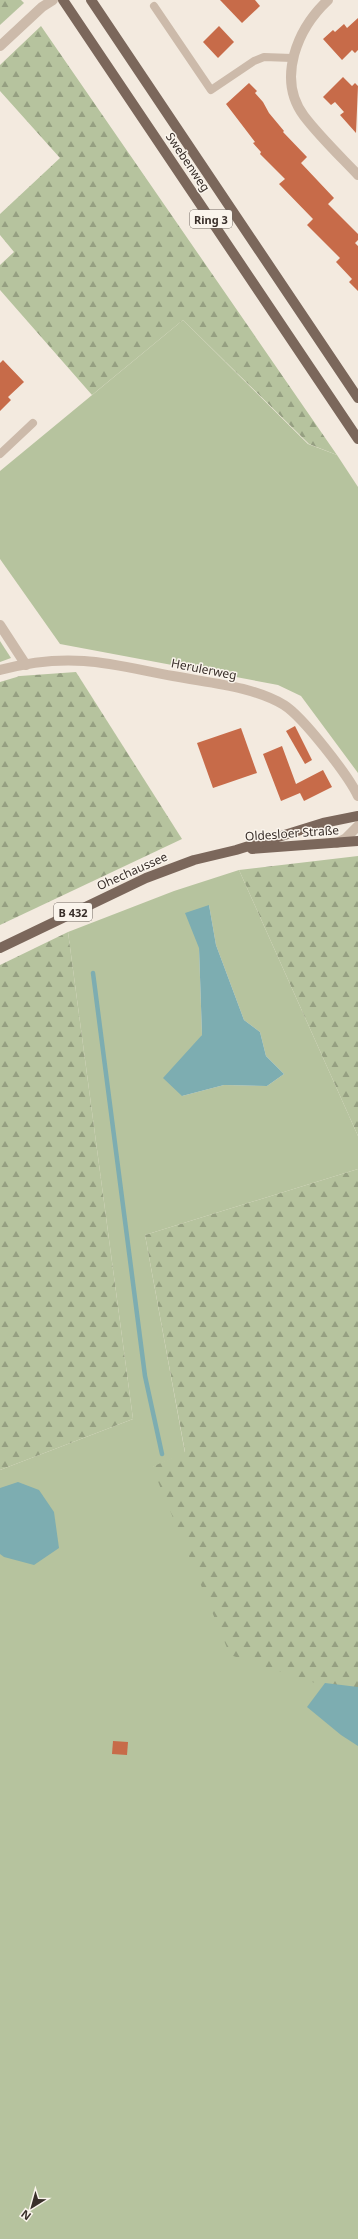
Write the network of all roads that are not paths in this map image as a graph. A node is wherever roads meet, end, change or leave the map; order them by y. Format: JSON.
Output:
{"nodes":[{"id":1,"x":53,"y":0,"type":"edge"},
{"id":2,"x":63,"y":0,"type":"edge"},
{"id":3,"x":92,"y":0,"type":"edge"},
{"id":4,"x":328,"y":0,"type":"edge"},
{"id":5,"x":154,"y":6,"type":"dead end"},
{"id":6,"x":0,"y":46,"type":"edge"},
{"id":7,"x":292,"y":58,"type":"junction"},
{"id":8,"x":358,"y":175,"type":"edge"},
{"id":9,"x":358,"y":398,"type":"edge"},
{"id":10,"x":34,"y":423,"type":"dead end"},
{"id":11,"x":358,"y":439,"type":"edge"},
{"id":12,"x":0,"y":454,"type":"edge"},
{"id":13,"x":0,"y":624,"type":"edge"},
{"id":14,"x":26,"y":665,"type":"junction"},
{"id":15,"x":0,"y":670,"type":"edge"},
{"id":16,"x":358,"y":796,"type":"edge"},
{"id":17,"x":358,"y":816,"type":"edge"},
{"id":18,"x":358,"y":826,"type":"edge"},
{"id":19,"x":358,"y":841,"type":"edge"},
{"id":20,"x":337,"y":843,"type":"junction"},
{"id":21,"x":236,"y":850,"type":"junction"},
{"id":22,"x":0,"y":948,"type":"edge"}],
"edges":[{"from":1,"to":6,"type":"street"},
{"from":2,"to":11,"type":"main road","name":"Swebenweg","number":"Ring 3"},
{"from":3,"to":9,"type":"main road","name":"Swebenweg","number":"Ring 3"},
{"from":4,"to":7,"type":"street"},
{"from":5,"to":7,"type":"lane"},
{"from":7,"to":8,"type":"street"},
{"from":10,"to":12,"type":"lane"},
{"from":13,"to":14,"type":"street"},
{"from":14,"to":15,"type":"street","name":"Herulerweg"},
{"from":14,"to":16,"type":"street","name":"Herulerweg"},
{"from":17,"to":21,"type":"main road","name":"Oldesloer Straße","number":"B 432"},
{"from":18,"to":20,"type":"street"},
{"from":19,"to":20,"type":"main road","name":"Oldesloer Straße","number":"B 432"},
{"from":20,"to":21,"type":"main road","name":"Oldesloer Straße","number":"B 432"},
{"from":21,"to":22,"type":"main road","name":"Ohechaussee","number":"B 432"}]}
